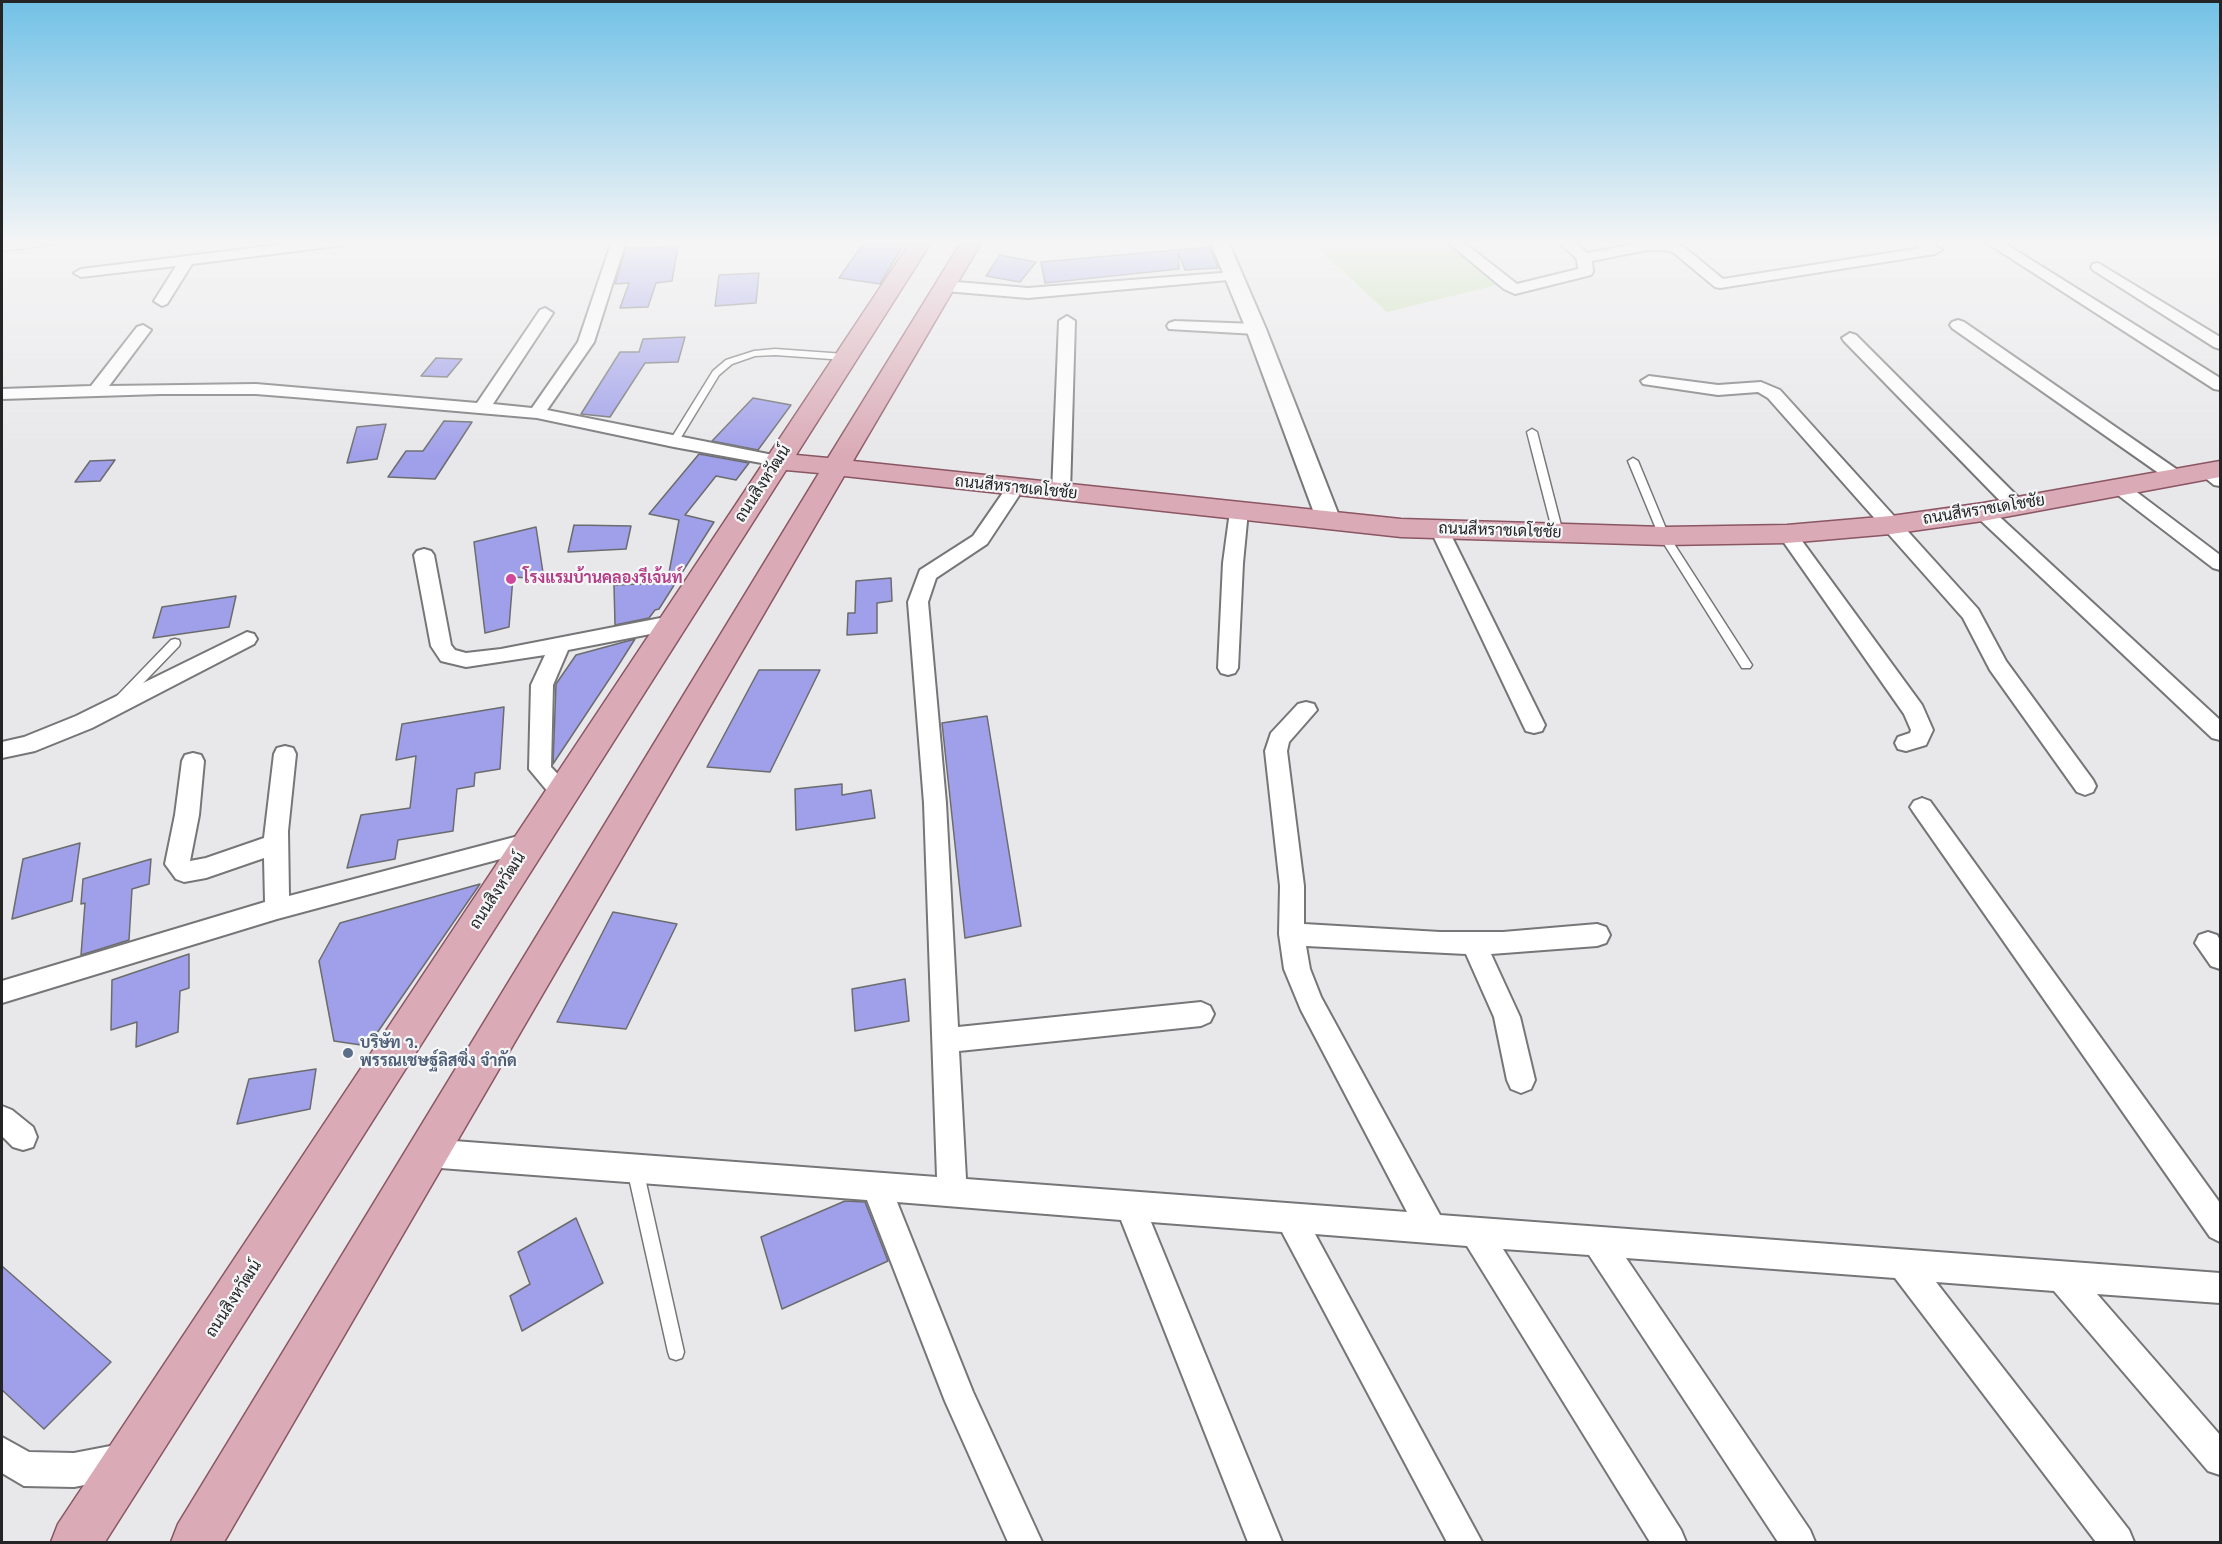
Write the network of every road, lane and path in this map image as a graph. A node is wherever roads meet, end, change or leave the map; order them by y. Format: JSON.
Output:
{"nodes":[{"id":1,"x":545,"y":313,"type":"dead end"},
{"id":2,"x":595,"y":313,"type":"edge"},
{"id":3,"x":874,"y":313,"type":"edge"},
{"id":4,"x":929,"y":313,"type":"edge"},
{"id":5,"x":1249,"y":313,"type":"edge"},
{"id":6,"x":2105,"y":313,"type":"edge"},
{"id":7,"x":2171,"y":313,"type":"edge"},
{"id":8,"x":1067,"y":321,"type":"dead end"},
{"id":9,"x":1958,"y":325,"type":"dead end"},
{"id":10,"x":1175,"y":326,"type":"dead end"},
{"id":11,"x":1256,"y":329,"type":"junction"},
{"id":12,"x":143,"y":330,"type":"dead end"},
{"id":13,"x":1850,"y":338,"type":"dead end"},
{"id":14,"x":2220,"y":344,"type":"edge"},
{"id":15,"x":845,"y":357,"type":"junction"},
{"id":16,"x":1649,"y":381,"type":"dead end"},
{"id":17,"x":2220,"y":385,"type":"edge"},
{"id":18,"x":96,"y":391,"type":"junction"},
{"id":19,"x":2,"y":394,"type":"edge"},
{"id":20,"x":481,"y":409,"type":"junction"},
{"id":21,"x":537,"y":413,"type":"junction"},
{"id":22,"x":1532,"y":432,"type":"dead end"},
{"id":23,"x":674,"y":442,"type":"junction"},
{"id":24,"x":778,"y":461,"type":"junction"},
{"id":25,"x":1633,"y":461,"type":"dead end"},
{"id":26,"x":834,"y":468,"type":"junction"},
{"id":27,"x":2216,"y":474,"type":"edge"},
{"id":28,"x":2176,"y":477,"type":"junction"},
{"id":29,"x":1015,"y":488,"type":"junction"},
{"id":30,"x":2120,"y":488,"type":"junction"},
{"id":31,"x":1061,"y":493,"type":"junction"},
{"id":32,"x":2016,"y":506,"type":"junction"},
{"id":33,"x":1239,"y":511,"type":"junction"},
{"id":34,"x":1983,"y":512,"type":"junction"},
{"id":35,"x":1329,"y":521,"type":"junction"},
{"id":36,"x":1891,"y":525,"type":"junction"},
{"id":37,"x":1439,"y":530,"type":"junction"},
{"id":38,"x":1558,"y":533,"type":"junction"},
{"id":39,"x":1787,"y":534,"type":"junction"},
{"id":40,"x":1664,"y":536,"type":"junction"},
{"id":41,"x":424,"y":555,"type":"dead end"},
{"id":42,"x":2220,"y":564,"type":"edge"},
{"id":43,"x":671,"y":623,"type":"junction"},
{"id":44,"x":248,"y":639,"type":"dead end"},
{"id":45,"x":175,"y":643,"type":"dead end"},
{"id":46,"x":560,"y":645,"type":"junction"},
{"id":47,"x":1746,"y":665,"type":"dead end"},
{"id":48,"x":1228,"y":668,"type":"dead end"},
{"id":49,"x":112,"y":708,"type":"junction"},
{"id":50,"x":1306,"y":710,"type":"dead end"},
{"id":51,"x":1534,"y":725,"type":"dead end"},
{"id":52,"x":2220,"y":732,"type":"edge"},
{"id":53,"x":1906,"y":743,"type":"dead end"},
{"id":54,"x":2,"y":750,"type":"edge"},
{"id":55,"x":285,"y":754,"type":"dead end"},
{"id":56,"x":193,"y":761,"type":"dead end"},
{"id":57,"x":2085,"y":786,"type":"dead end"},
{"id":58,"x":561,"y":793,"type":"junction"},
{"id":59,"x":1922,"y":807,"type":"dead end"},
{"id":60,"x":530,"y":842,"type":"junction"},
{"id":61,"x":276,"y":844,"type":"junction"},
{"id":62,"x":277,"y":909,"type":"junction"},
{"id":63,"x":1291,"y":934,"type":"junction"},
{"id":64,"x":1597,"y":935,"type":"dead end"},
{"id":65,"x":1474,"y":943,"type":"junction"},
{"id":66,"x":2,"y":992,"type":"edge"},
{"id":67,"x":1201,"y":1014,"type":"dead end"},
{"id":68,"x":946,"y":1040,"type":"junction"},
{"id":69,"x":1521,"y":1080,"type":"dead end"},
{"id":70,"x":2,"y":1119,"type":"edge"},
{"id":71,"x":23,"y":1137,"type":"dead end"},
{"id":72,"x":427,"y":1153,"type":"junction"},
{"id":73,"x":634,"y":1169,"type":"junction"},
{"id":74,"x":877,"y":1188,"type":"junction"},
{"id":75,"x":952,"y":1194,"type":"junction"},
{"id":76,"x":1130,"y":1206,"type":"junction"},
{"id":77,"x":1291,"y":1219,"type":"junction"},
{"id":78,"x":2220,"y":1227,"type":"edge"},
{"id":79,"x":1432,"y":1229,"type":"junction"},
{"id":80,"x":1476,"y":1233,"type":"junction"},
{"id":81,"x":1597,"y":1241,"type":"junction"},
{"id":82,"x":1904,"y":1264,"type":"junction"},
{"id":83,"x":2061,"y":1276,"type":"junction"},
{"id":84,"x":2220,"y":1288,"type":"edge"},
{"id":85,"x":676,"y":1352,"type":"dead end"},
{"id":86,"x":2,"y":1453,"type":"edge"},
{"id":87,"x":130,"y":1459,"type":"junction"},
{"id":88,"x":2220,"y":1459,"type":"edge"},
{"id":89,"x":76,"y":1542,"type":"edge"},
{"id":90,"x":196,"y":1542,"type":"edge"},
{"id":91,"x":1025,"y":1542,"type":"edge"},
{"id":92,"x":1265,"y":1542,"type":"edge"},
{"id":93,"x":1465,"y":1542,"type":"edge"},
{"id":94,"x":1670,"y":1542,"type":"edge"},
{"id":95,"x":1798,"y":1542,"type":"edge"},
{"id":96,"x":2116,"y":1542,"type":"edge"}],
"edges":[{"from":1,"to":20,"type":"street"},
{"from":2,"to":21,"type":"street"},
{"from":3,"to":15,"type":"main road","name":"ถนนสิงหวัฒน์"},
{"from":4,"to":26,"type":"main road"},
{"from":5,"to":11,"type":"street"},
{"from":6,"to":17,"type":"street"},
{"from":7,"to":14,"type":"street"},
{"from":8,"to":31,"type":"street"},
{"from":9,"to":28,"type":"street"},
{"from":10,"to":11,"type":"street"},
{"from":11,"to":35,"type":"street"},
{"from":12,"to":18,"type":"street"},
{"from":13,"to":32,"type":"street"},
{"from":15,"to":23,"type":"lane"},
{"from":15,"to":24,"type":"main road","name":"ถนนสิงหวัฒน์"},
{"from":16,"to":36,"type":"street"},
{"from":18,"to":19,"type":"street"},
{"from":18,"to":20,"type":"street"},
{"from":20,"to":21,"type":"street"},
{"from":21,"to":23,"type":"street"},
{"from":22,"to":38,"type":"lane"},
{"from":23,"to":24,"type":"street"},
{"from":24,"to":26,"type":"main road","name":"ถนนสีหราชเดโชชัย"},
{"from":24,"to":43,"type":"main road","name":"ถนนสิงหวัฒน์"},
{"from":25,"to":40,"type":"lane"},
{"from":26,"to":29,"type":"main road","name":"ถนนสีหราชเดโชชัย"},
{"from":26,"to":72,"type":"main road"},
{"from":27,"to":28,"type":"main road","name":"ถนนสีหราชเดโชชัย"},
{"from":28,"to":30,"type":"main road","name":"ถนนสีหราชเดโชชัย"},
{"from":29,"to":31,"type":"main road","name":"ถนนสีหราชเดโชชัย"},
{"from":29,"to":68,"type":"street"},
{"from":30,"to":32,"type":"main road","name":"ถนนสีหราชเดโชชัย"},
{"from":30,"to":42,"type":"street"},
{"from":31,"to":33,"type":"main road","name":"ถนนสีหราชเดโชชัย"},
{"from":32,"to":34,"type":"main road","name":"ถนนสีหราชเดโชชัย"},
{"from":33,"to":35,"type":"main road","name":"ถนนสีหราชเดโชชัย"},
{"from":33,"to":48,"type":"street"},
{"from":34,"to":36,"type":"main road","name":"ถนนสีหราชเดโชชัย"},
{"from":34,"to":52,"type":"street"},
{"from":35,"to":37,"type":"main road","name":"ถนนสีหราชเดโชชัย"},
{"from":36,"to":39,"type":"main road","name":"ถนนสีหราชเดโชชัย"},
{"from":36,"to":57,"type":"street"},
{"from":37,"to":38,"type":"main road","name":"ถนนสีหราชเดโชชัย"},
{"from":37,"to":51,"type":"street"},
{"from":38,"to":40,"type":"main road","name":"ถนนสีหราชเดโชชัย"},
{"from":39,"to":40,"type":"main road","name":"ถนนสีหราชเดโชชัย"},
{"from":39,"to":53,"type":"street"},
{"from":40,"to":47,"type":"lane"},
{"from":41,"to":46,"type":"street"},
{"from":43,"to":46,"type":"street"},
{"from":43,"to":58,"type":"main road","name":"ถนนสิงหวัฒน์"},
{"from":44,"to":49,"type":"street"},
{"from":45,"to":49,"type":"lane"},
{"from":46,"to":58,"type":"street"},
{"from":49,"to":54,"type":"street"},
{"from":50,"to":63,"type":"street"},
{"from":55,"to":61,"type":"street"},
{"from":56,"to":61,"type":"street"},
{"from":58,"to":60,"type":"main road","name":"ถนนสิงหวัฒน์"},
{"from":59,"to":78,"type":"street"},
{"from":60,"to":62,"type":"street"},
{"from":60,"to":87,"type":"main road","name":"ถนนสิงหวัฒน์"},
{"from":61,"to":62,"type":"street"},
{"from":62,"to":66,"type":"street"},
{"from":63,"to":65,"type":"street"},
{"from":63,"to":79,"type":"street"},
{"from":64,"to":65,"type":"street"},
{"from":65,"to":69,"type":"street"},
{"from":67,"to":68,"type":"street"},
{"from":68,"to":75,"type":"street"},
{"from":70,"to":71,"type":"street"},
{"from":72,"to":73,"type":"street"},
{"from":72,"to":90,"type":"main road"},
{"from":73,"to":74,"type":"street"},
{"from":73,"to":85,"type":"lane"},
{"from":74,"to":75,"type":"street"},
{"from":74,"to":91,"type":"street"},
{"from":75,"to":76,"type":"street"},
{"from":76,"to":77,"type":"street"},
{"from":76,"to":92,"type":"street"},
{"from":77,"to":79,"type":"street"},
{"from":77,"to":93,"type":"street"},
{"from":79,"to":80,"type":"street"},
{"from":80,"to":81,"type":"street"},
{"from":80,"to":94,"type":"street"},
{"from":81,"to":82,"type":"street"},
{"from":81,"to":95,"type":"street"},
{"from":82,"to":83,"type":"street"},
{"from":82,"to":96,"type":"street"},
{"from":83,"to":84,"type":"street"},
{"from":83,"to":88,"type":"street"},
{"from":86,"to":87,"type":"street"},
{"from":87,"to":89,"type":"main road","name":"ถนนสิงหวัฒน์"}]}
